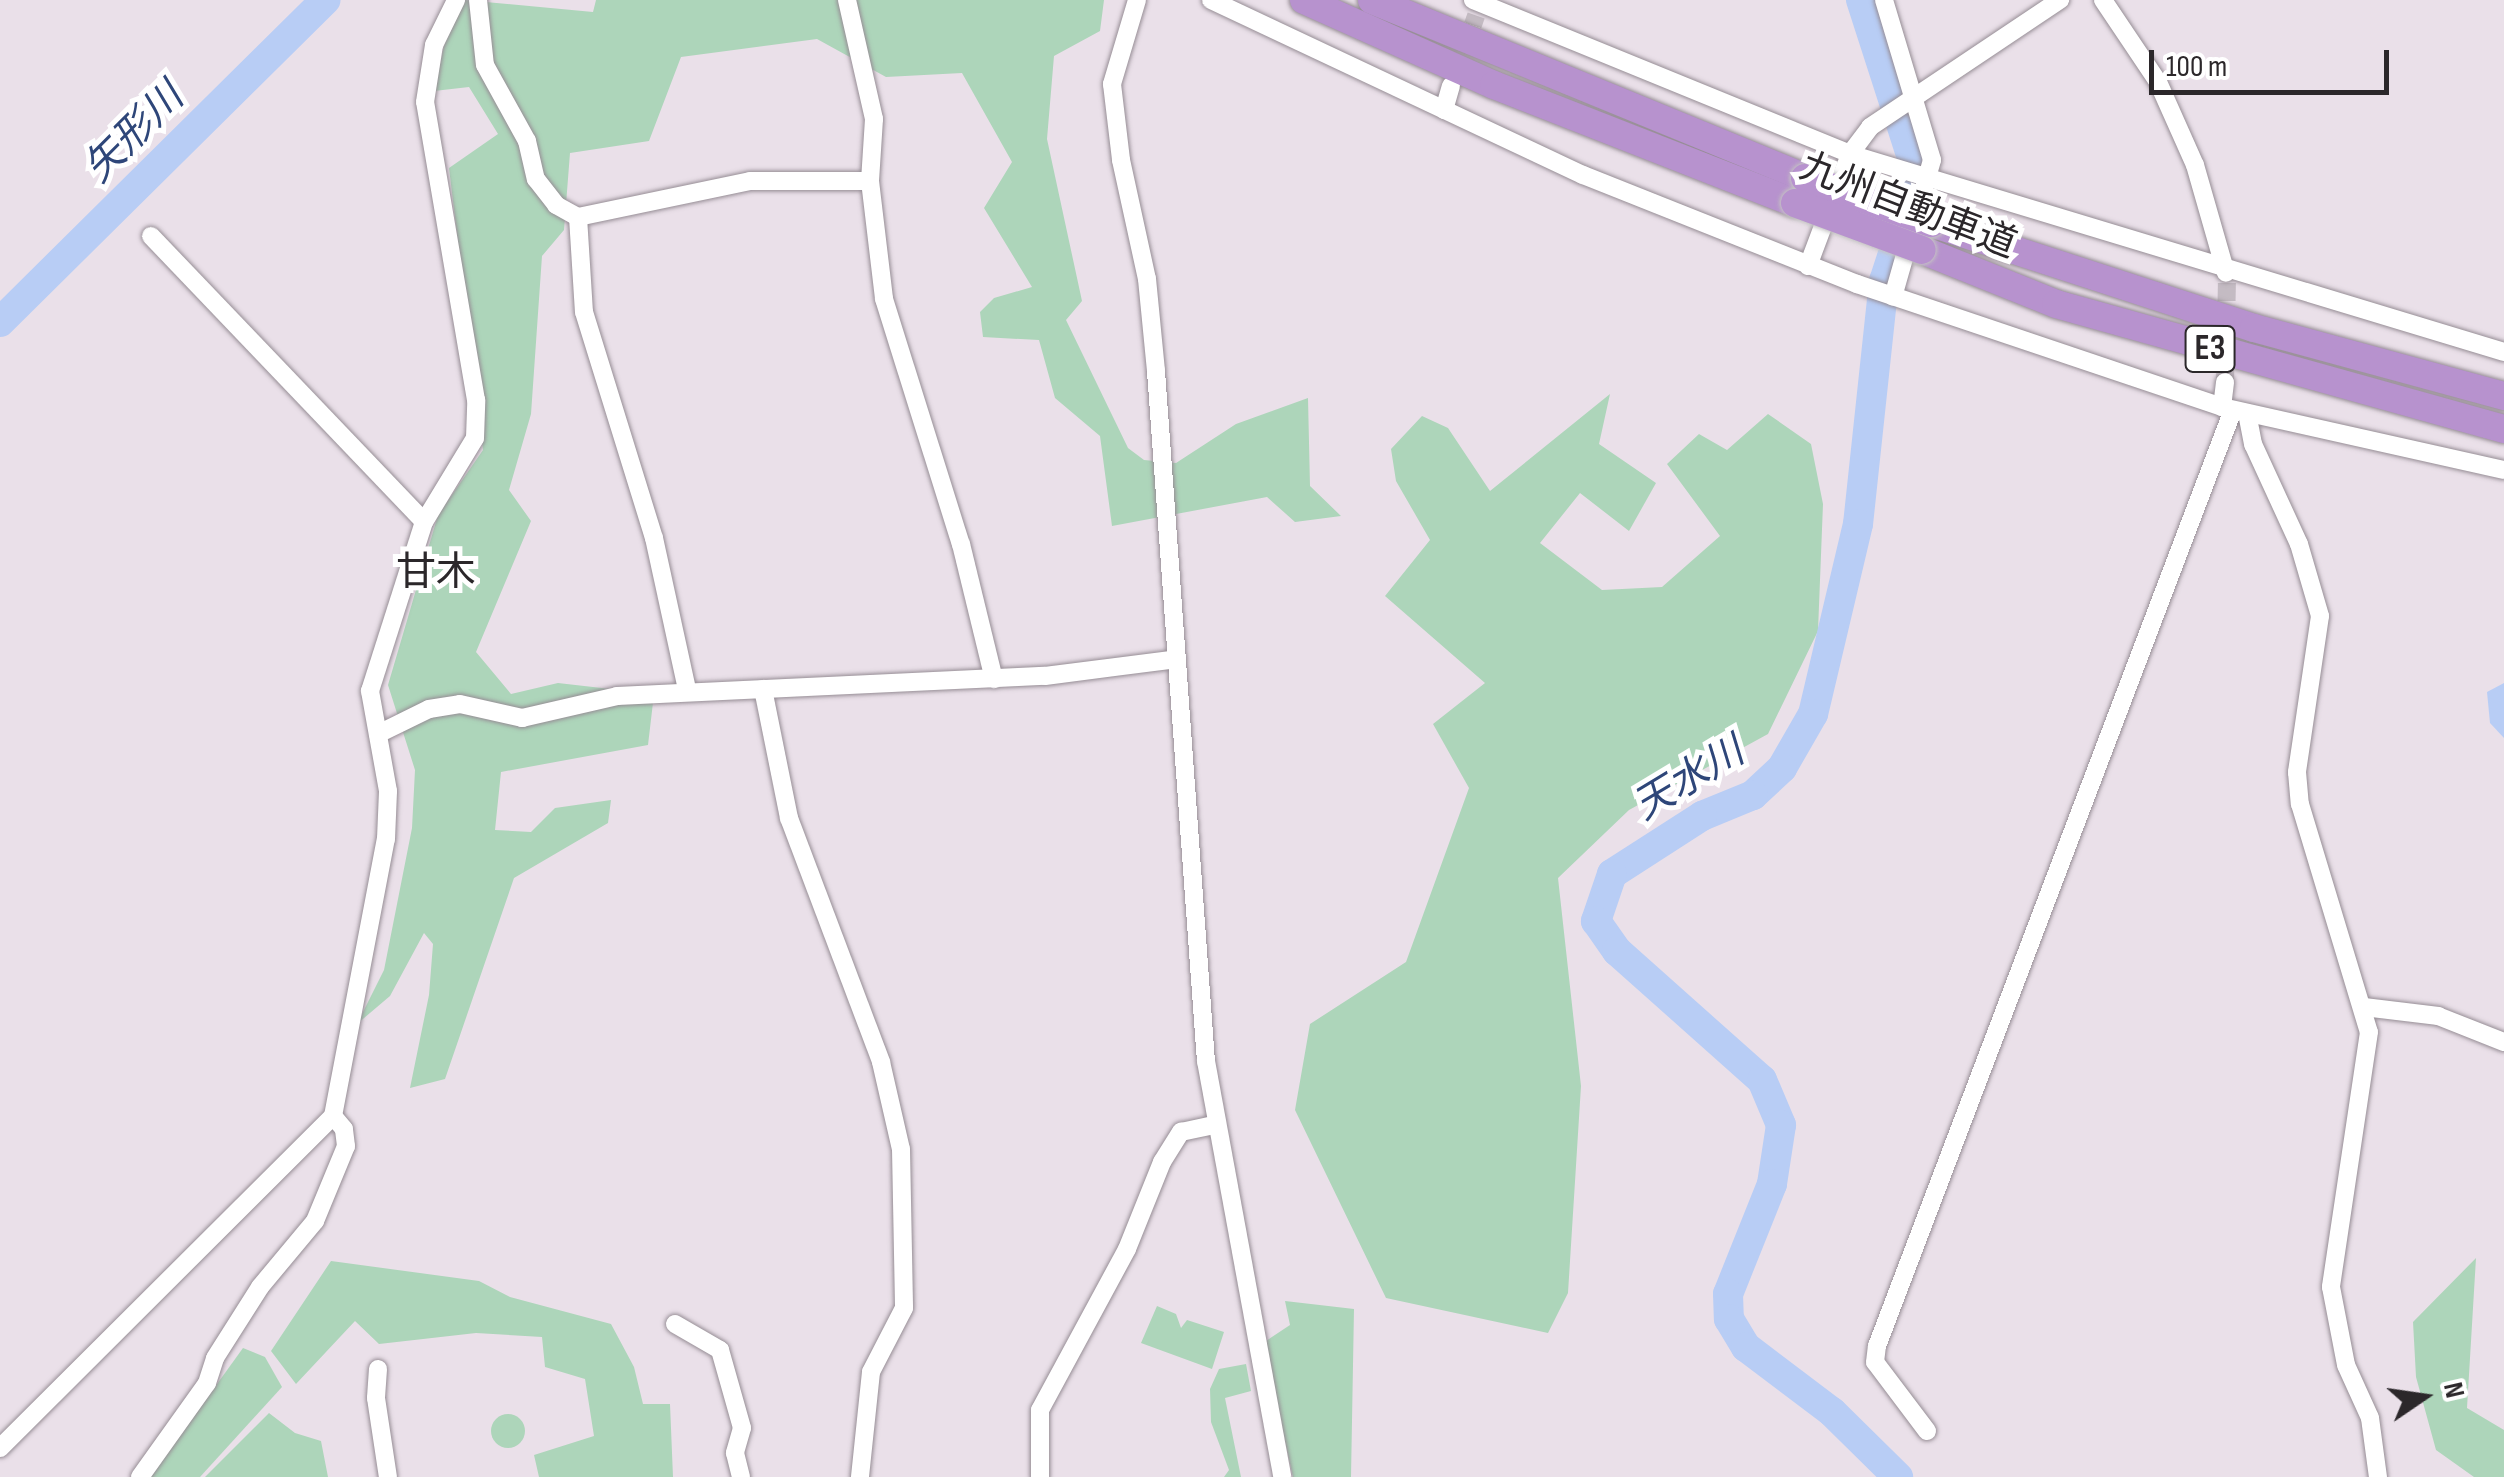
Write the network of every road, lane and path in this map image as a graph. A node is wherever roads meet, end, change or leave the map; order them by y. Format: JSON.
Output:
{"nodes":[{"id":1,"x":456,"y":0,"type":"edge"},
{"id":2,"x":478,"y":0,"type":"edge"},
{"id":3,"x":847,"y":0,"type":"edge"},
{"id":4,"x":1136,"y":0,"type":"edge"},
{"id":5,"x":1211,"y":0,"type":"edge"},
{"id":6,"x":1304,"y":0,"type":"edge"},
{"id":7,"x":1372,"y":0,"type":"edge"},
{"id":8,"x":1884,"y":0,"type":"edge"},
{"id":9,"x":2060,"y":0,"type":"edge"},
{"id":10,"x":2103,"y":0,"type":"edge"},
{"id":11,"x":1479,"y":5,"type":"edge"},
{"id":12,"x":1451,"y":86,"type":"tunnel mouth"},
{"id":13,"x":1916,"y":95,"type":"junction"},
{"id":14,"x":1444,"y":110,"type":"junction"},
{"id":15,"x":1850,"y":154,"type":"junction"},
{"id":16,"x":1926,"y":179,"type":"junction"},
{"id":17,"x":870,"y":180,"type":"junction"},
{"id":18,"x":1800,"y":190,"type":"junction"},
{"id":19,"x":578,"y":216,"type":"junction"},
{"id":20,"x":151,"y":236,"type":"dead end"},
{"id":21,"x":1808,"y":266,"type":"junction"},
{"id":22,"x":2225,"y":272,"type":"junction"},
{"id":23,"x":1892,"y":297,"type":"junction"},
{"id":24,"x":2504,"y":352,"type":"edge"},
{"id":25,"x":2225,"y":382,"type":"tunnel mouth"},
{"id":26,"x":2504,"y":396,"type":"edge"},
{"id":27,"x":2234,"y":410,"type":"junction"},
{"id":28,"x":2504,"y":429,"type":"edge"},
{"id":29,"x":2504,"y":470,"type":"edge"},
{"id":30,"x":424,"y":522,"type":"junction"},
{"id":31,"x":1177,"y":658,"type":"junction"},
{"id":32,"x":994,"y":680,"type":"junction"},
{"id":33,"x":763,"y":689,"type":"junction"},
{"id":34,"x":687,"y":690,"type":"junction"},
{"id":35,"x":378,"y":734,"type":"junction"},
{"id":36,"x":2364,"y":1007,"type":"junction"},
{"id":37,"x":2504,"y":1042,"type":"edge"},
{"id":38,"x":333,"y":1116,"type":"junction"},
{"id":39,"x":1213,"y":1125,"type":"junction"},
{"id":40,"x":675,"y":1324,"type":"dead end"},
{"id":41,"x":378,"y":1369,"type":"dead end"},
{"id":42,"x":1927,"y":1432,"type":"dead end"},
{"id":43,"x":0,"y":1448,"type":"edge"},
{"id":44,"x":140,"y":1477,"type":"edge"},
{"id":45,"x":388,"y":1477,"type":"edge"},
{"id":46,"x":741,"y":1477,"type":"edge"},
{"id":47,"x":860,"y":1477,"type":"edge"},
{"id":48,"x":1040,"y":1477,"type":"edge"},
{"id":49,"x":1282,"y":1477,"type":"edge"},
{"id":50,"x":2378,"y":1477,"type":"edge"}],
"edges":[{"from":1,"to":30,"type":"street"},
{"from":2,"to":19,"type":"street"},
{"from":3,"to":17,"type":"street"},
{"from":4,"to":31,"type":"street"},
{"from":5,"to":14,"type":"street"},
{"from":6,"to":18,"type":"highway","name":"九州自動車道","number":"E3"},
{"from":7,"to":18,"type":"highway","name":"九州自動車道","number":"E3"},
{"from":8,"to":13,"type":"street"},
{"from":9,"to":13,"type":"street"},
{"from":10,"to":22,"type":"street"},
{"from":11,"to":15,"type":"street"},
{"from":12,"to":14,"type":"street"},
{"from":13,"to":15,"type":"street"},
{"from":13,"to":16,"type":"street"},
{"from":14,"to":21,"type":"street"},
{"from":15,"to":16,"type":"street"},
{"from":15,"to":21,"type":"street"},
{"from":16,"to":22,"type":"street"},
{"from":16,"to":23,"type":"street"},
{"from":17,"to":19,"type":"street"},
{"from":17,"to":32,"type":"street"},
{"from":18,"to":26,"type":"highway","name":"九州自動車道","number":"E3","bridge":true},
{"from":18,"to":28,"type":"highway","name":"九州自動車道","number":"E3","bridge":true},
{"from":19,"to":34,"type":"street"},
{"from":20,"to":30,"type":"street"},
{"from":21,"to":23,"type":"street"},
{"from":22,"to":24,"type":"street"},
{"from":23,"to":27,"type":"street"},
{"from":25,"to":27,"type":"street"},
{"from":27,"to":29,"type":"street"},
{"from":27,"to":36,"type":"street"},
{"from":27,"to":42,"type":"street"},
{"from":30,"to":35,"type":"street"},
{"from":31,"to":32,"type":"street"},
{"from":31,"to":39,"type":"street"},
{"from":32,"to":33,"type":"street"},
{"from":33,"to":34,"type":"street"},
{"from":33,"to":47,"type":"street"},
{"from":34,"to":35,"type":"street"},
{"from":35,"to":38,"type":"street"},
{"from":36,"to":37,"type":"street"},
{"from":36,"to":50,"type":"street"},
{"from":38,"to":43,"type":"street"},
{"from":38,"to":44,"type":"street"},
{"from":39,"to":48,"type":"street"},
{"from":39,"to":49,"type":"street"},
{"from":40,"to":46,"type":"street"},
{"from":41,"to":45,"type":"street"}]}
